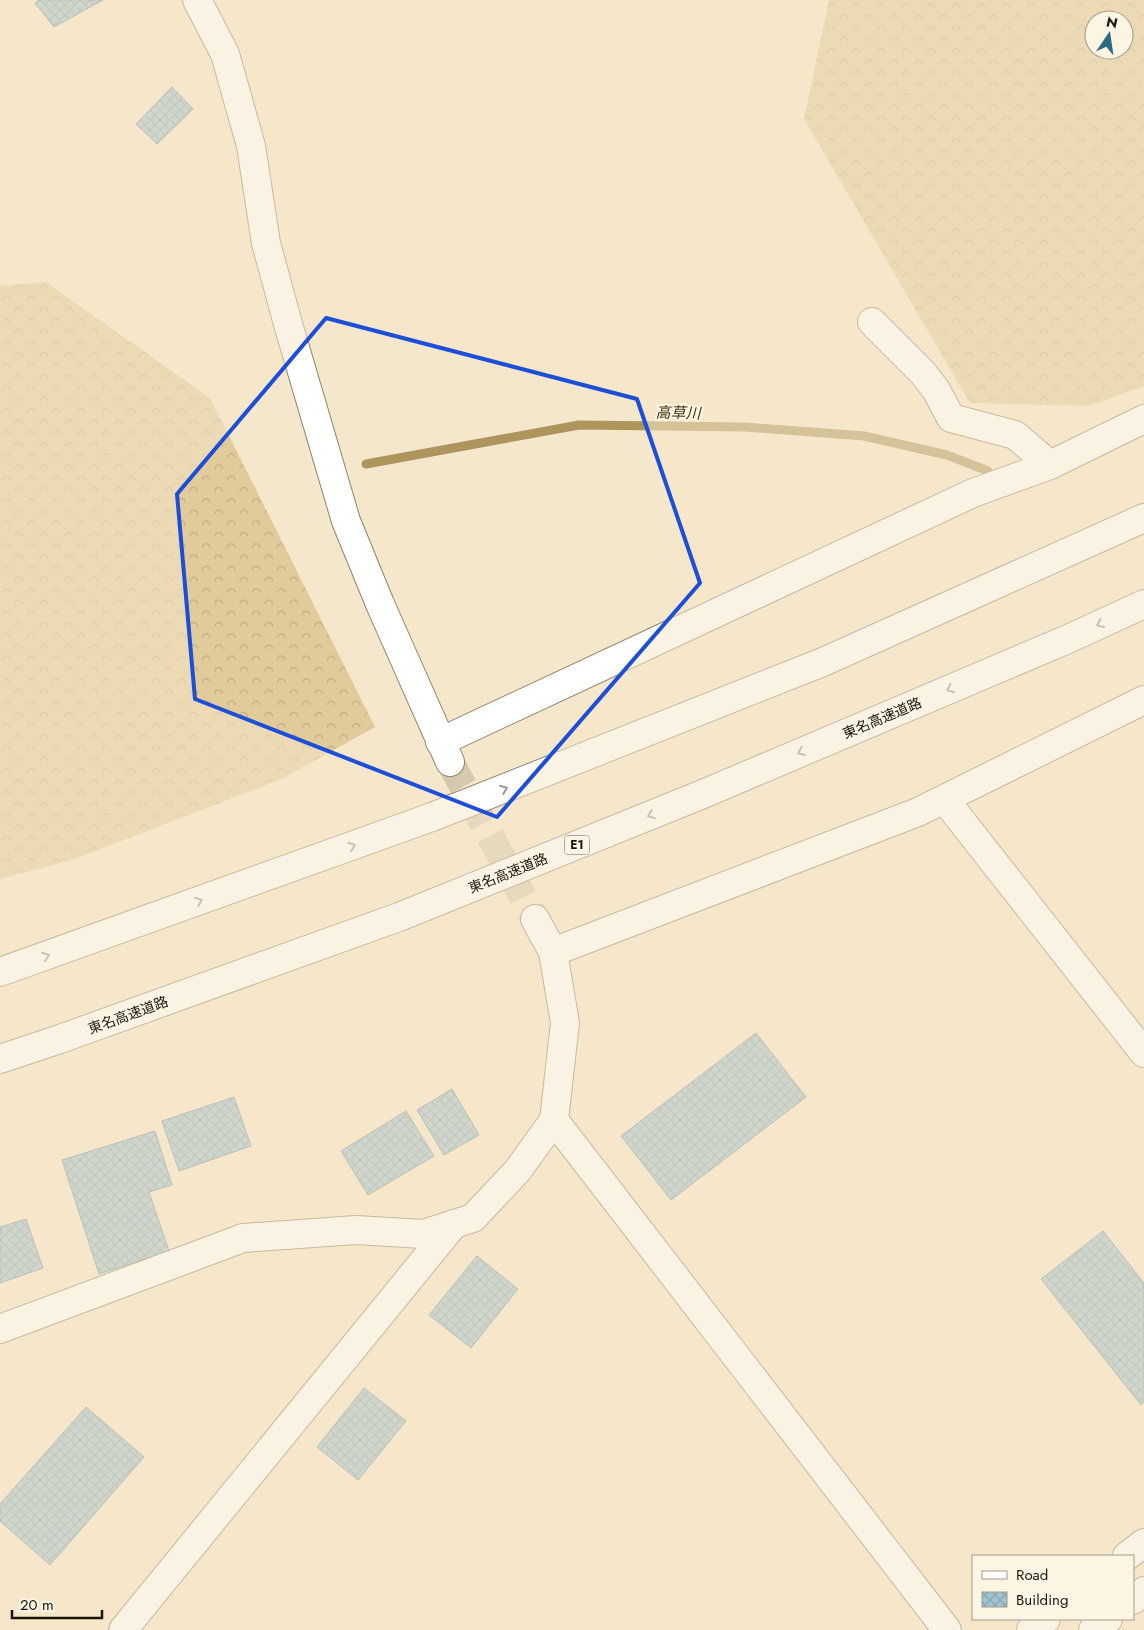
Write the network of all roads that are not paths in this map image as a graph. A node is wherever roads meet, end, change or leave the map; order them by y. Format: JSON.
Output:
{"nodes":[{"id":1,"x":197,"y":0,"type":"edge"},
{"id":2,"x":872,"y":322,"type":"dead end"},
{"id":3,"x":1144,"y":419,"type":"edge"},
{"id":4,"x":1050,"y":465,"type":"junction"},
{"id":5,"x":1144,"y":518,"type":"edge"},
{"id":6,"x":1144,"y":604,"type":"edge"},
{"id":7,"x":1144,"y":700,"type":"edge"},
{"id":8,"x":945,"y":800,"type":"junction"},
{"id":9,"x":535,"y":919,"type":"tunnel mouth"},
{"id":10,"x":553,"y":952,"type":"junction"},
{"id":11,"x":0,"y":972,"type":"edge"},
{"id":12,"x":1144,"y":1052,"type":"edge"},
{"id":13,"x":0,"y":1059,"type":"edge"},
{"id":14,"x":554,"y":1120,"type":"junction"},
{"id":15,"x":454,"y":1224,"type":"junction"},
{"id":16,"x":0,"y":1329,"type":"edge"},
{"id":17,"x":1144,"y":1543,"type":"edge"},
{"id":18,"x":1128,"y":1555,"type":"edge"},
{"id":19,"x":1144,"y":1591,"type":"edge"},
{"id":20,"x":1134,"y":1599,"type":"edge"},
{"id":21,"x":1045,"y":1620,"type":"edge"},
{"id":22,"x":1107,"y":1620,"type":"edge"},
{"id":23,"x":123,"y":1630,"type":"edge"},
{"id":24,"x":948,"y":1630,"type":"edge"},
{"id":25,"x":1031,"y":1630,"type":"edge"},
{"id":26,"x":1093,"y":1630,"type":"edge"}],
"edges":[{"from":1,"to":4,"type":"main road"},
{"from":2,"to":4,"type":"main road"},
{"from":3,"to":4,"type":"main road"},
{"from":11,"to":5,"type":"main road","one_way":true},
{"from":6,"to":13,"type":"main road","name":"東名高速道路","number":"E1","one_way":true},
{"from":7,"to":8,"type":"main road"},
{"from":8,"to":10,"type":"main road"},
{"from":8,"to":12,"type":"main road"},
{"from":9,"to":10,"type":"main road"},
{"from":10,"to":14,"type":"main road"},
{"from":14,"to":15,"type":"main road"},
{"from":14,"to":24,"type":"main road"},
{"from":15,"to":16,"type":"main road"},
{"from":15,"to":23,"type":"main road"},
{"from":17,"to":18,"type":"main road"},
{"from":19,"to":20,"type":"main road"},
{"from":21,"to":25,"type":"main road"},
{"from":22,"to":26,"type":"main road"}]}
